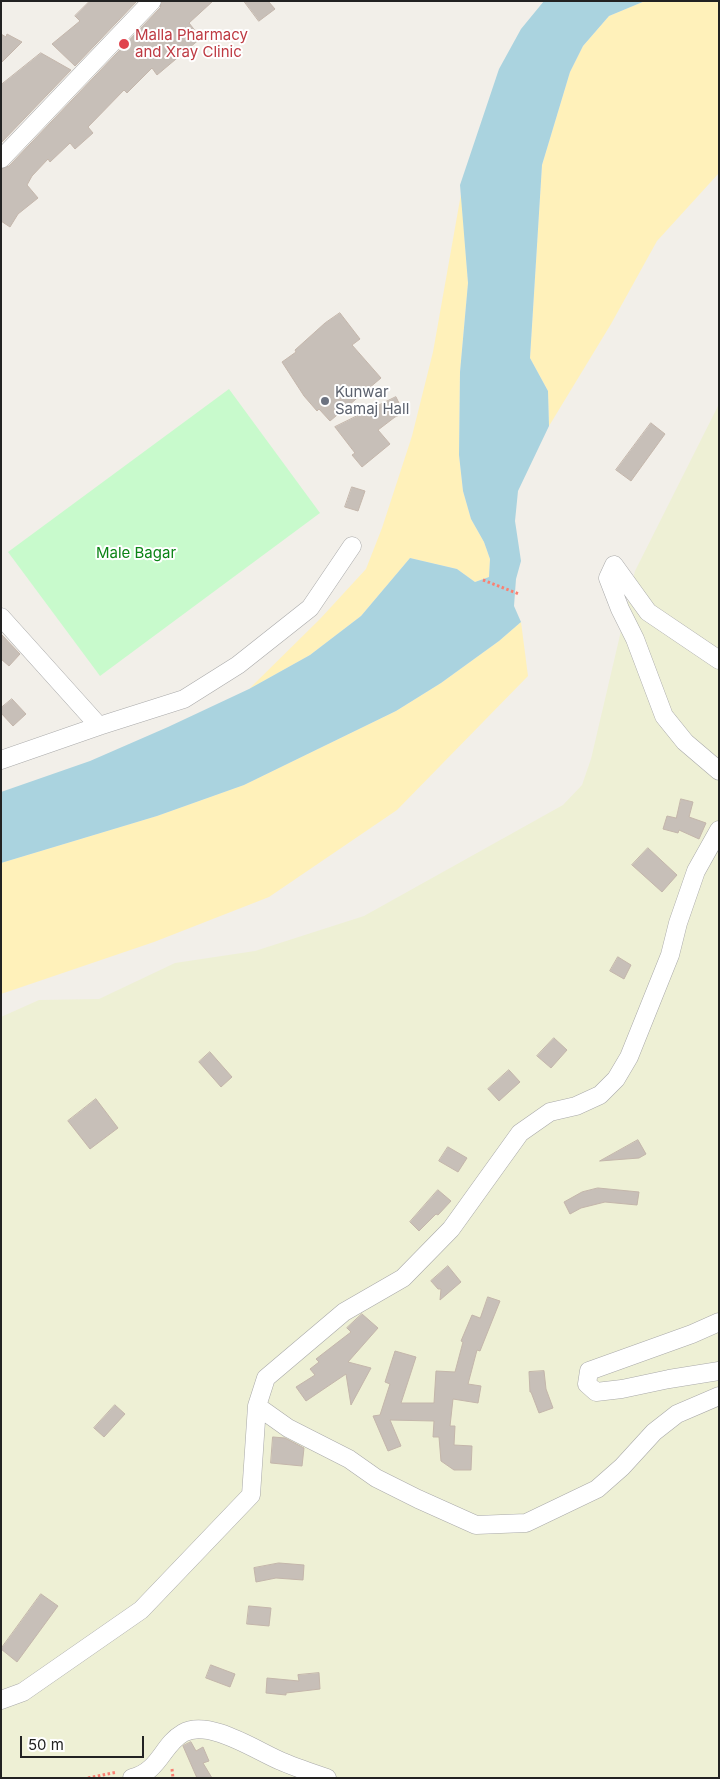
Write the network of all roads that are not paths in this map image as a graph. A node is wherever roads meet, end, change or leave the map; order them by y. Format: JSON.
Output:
{"nodes":[{"id":1,"x":152,"y":1,"type":"edge"},
{"id":2,"x":1,"y":159,"type":"edge"},
{"id":3,"x":352,"y":546,"type":"dead end"},
{"id":4,"x":1,"y":618,"type":"edge"},
{"id":5,"x":719,"y":660,"type":"edge"},
{"id":6,"x":98,"y":726,"type":"junction"},
{"id":7,"x":1,"y":760,"type":"edge"},
{"id":8,"x":719,"y":771,"type":"edge"},
{"id":9,"x":719,"y":830,"type":"edge"},
{"id":10,"x":719,"y":1322,"type":"edge"},
{"id":11,"x":719,"y":1371,"type":"edge"},
{"id":12,"x":719,"y":1396,"type":"edge"},
{"id":13,"x":257,"y":1406,"type":"junction"},
{"id":14,"x":1,"y":1700,"type":"edge"},
{"id":15,"x":132,"y":1778,"type":"edge"},
{"id":16,"x":327,"y":1778,"type":"edge"}],
"edges":[{"from":1,"to":2,"type":"street"},
{"from":3,"to":6,"type":"street"},
{"from":4,"to":6,"type":"street"},
{"from":5,"to":8,"type":"street"},
{"from":6,"to":7,"type":"street"},
{"from":9,"to":13,"type":"street"},
{"from":10,"to":11,"type":"street"},
{"from":12,"to":13,"type":"street"},
{"from":13,"to":14,"type":"street"},
{"from":15,"to":16,"type":"street"}]}
